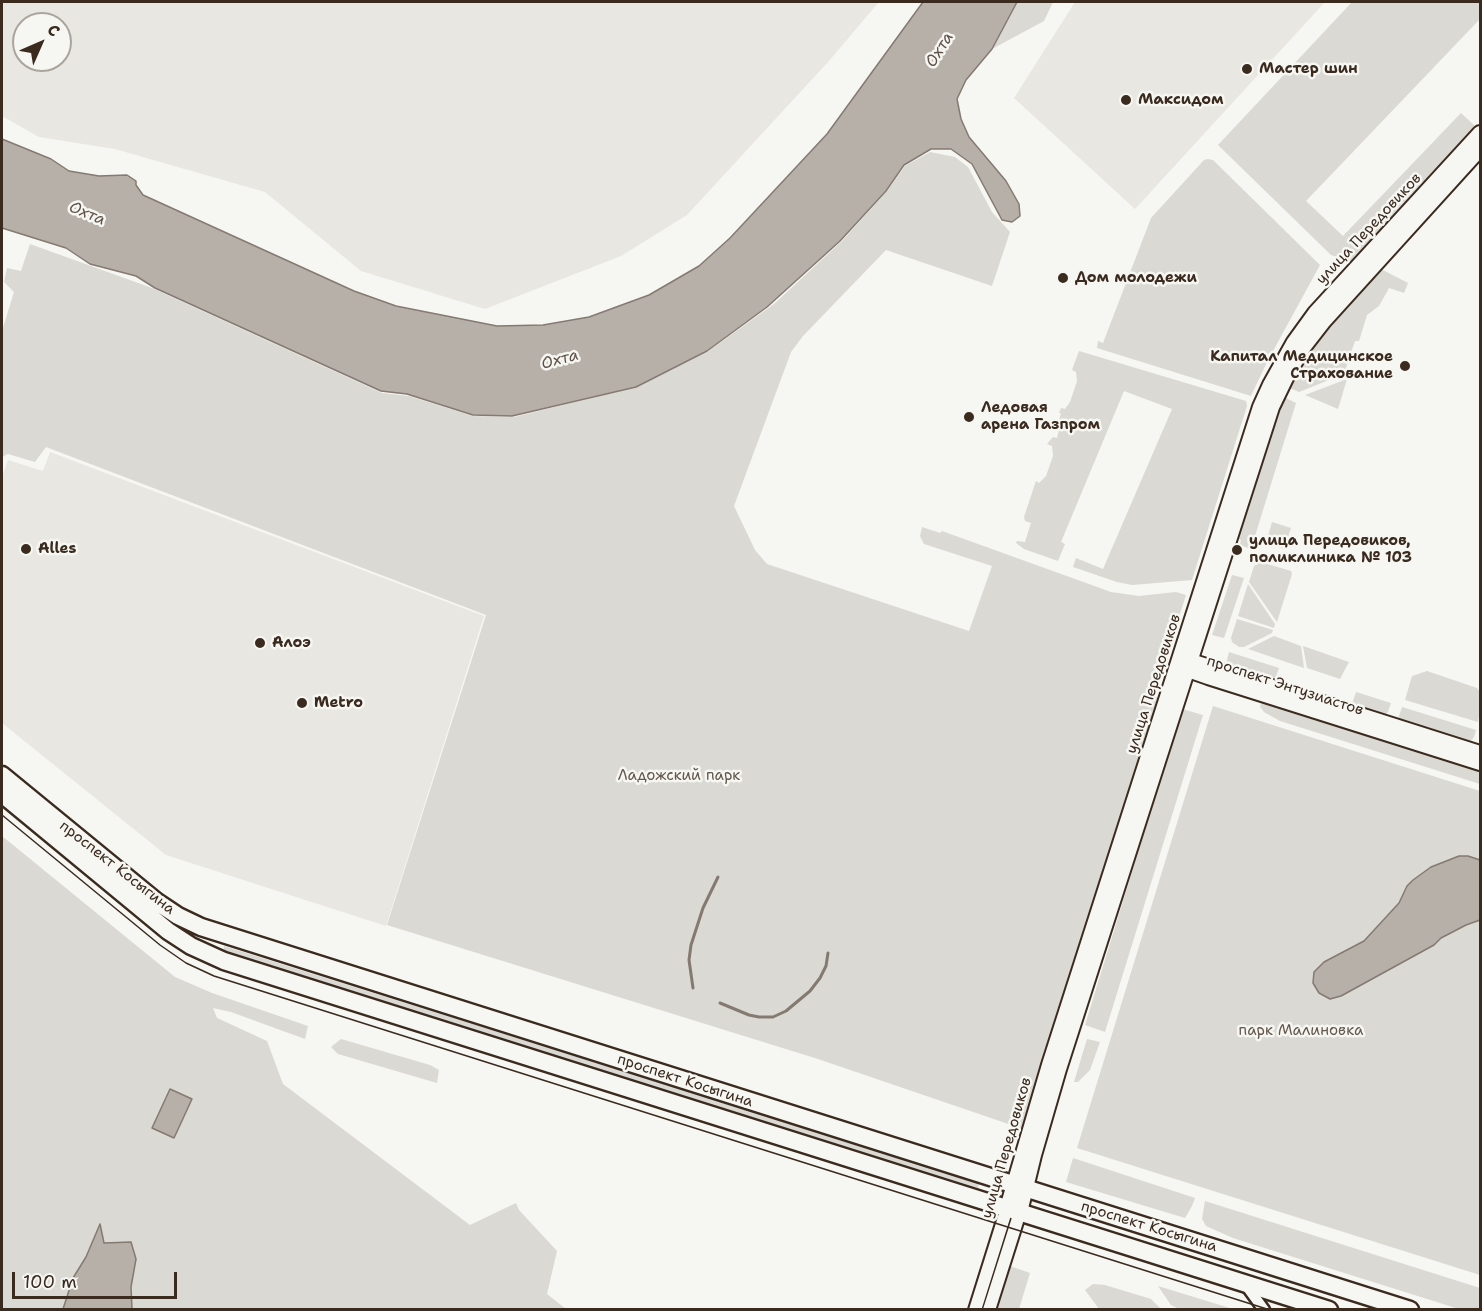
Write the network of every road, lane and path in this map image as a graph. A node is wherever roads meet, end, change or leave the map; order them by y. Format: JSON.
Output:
{"nodes":[{"id":1,"x":1480,"y":133,"type":"edge"},
{"id":2,"x":1480,"y":149,"type":"edge"},
{"id":3,"x":1186,"y":665,"type":"junction"},
{"id":4,"x":1480,"y":752,"type":"edge"},
{"id":5,"x":1480,"y":764,"type":"edge"},
{"id":6,"x":2,"y":775,"type":"edge"},
{"id":7,"x":2,"y":794,"type":"edge"},
{"id":8,"x":1019,"y":1186,"type":"junction"},
{"id":9,"x":1013,"y":1210,"type":"junction"},
{"id":10,"x":1244,"y":1282,"type":"junction"},
{"id":11,"x":975,"y":1310,"type":"edge"},
{"id":12,"x":989,"y":1310,"type":"edge"},
{"id":13,"x":1264,"y":1310,"type":"edge"},
{"id":14,"x":1329,"y":1310,"type":"edge"},
{"id":15,"x":1410,"y":1310,"type":"edge"}],
"edges":[{"from":1,"to":3,"type":"main road","name":"улица Передовиков"},
{"from":2,"to":3,"type":"main road","name":"улица Передовиков"},
{"from":3,"to":4,"type":"street","name":"проспект Энтузиастов"},
{"from":3,"to":5,"type":"street","name":"проспект Энтузиастов"},
{"from":3,"to":8,"type":"main road","name":"улица Передовиков"},
{"from":6,"to":8,"type":"main road","name":"проспект Косыгина"},
{"from":7,"to":9,"type":"main road","name":"проспект Косыгина"},
{"from":8,"to":9,"type":"main road","name":"улица Передовиков"},
{"from":8,"to":15,"type":"main road","name":"проспект Косыгина"},
{"from":9,"to":10,"type":"main road","name":"проспект Косыгина"},
{"from":9,"to":11,"type":"street","name":"улица Передовиков"},
{"from":9,"to":12,"type":"street","name":"улица Передовиков"},
{"from":10,"to":13,"type":"street"},
{"from":10,"to":14,"type":"main road","name":"проспект Косыгина"}]}
